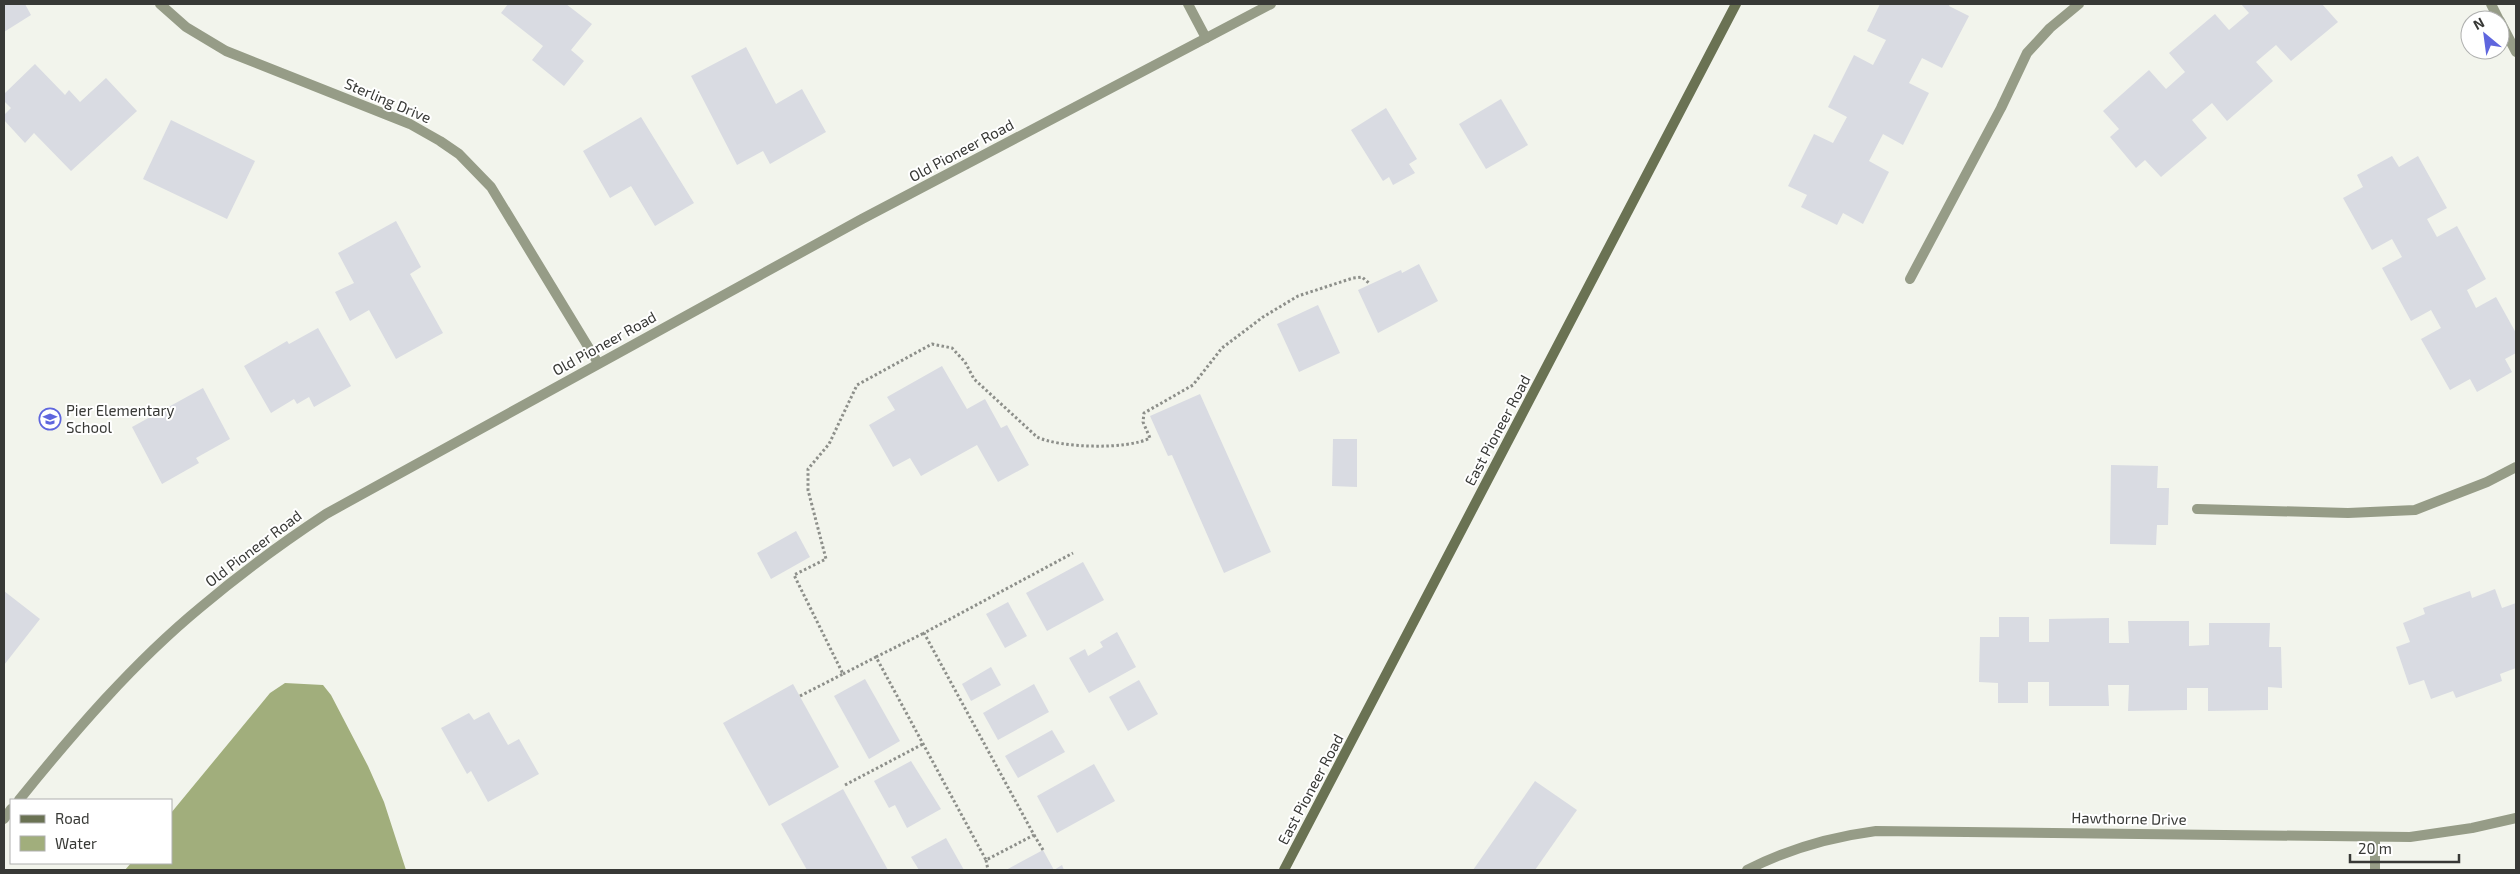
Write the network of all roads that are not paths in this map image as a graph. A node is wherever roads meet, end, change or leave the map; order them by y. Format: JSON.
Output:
{"nodes":[{"id":1,"x":160,"y":4,"type":"edge"},
{"id":2,"x":1188,"y":4,"type":"edge"},
{"id":3,"x":1272,"y":4,"type":"edge"},
{"id":4,"x":1736,"y":4,"type":"edge"},
{"id":5,"x":2080,"y":4,"type":"edge"},
{"id":6,"x":1206,"y":38,"type":"junction"},
{"id":7,"x":2510,"y":40,"type":"edge"},
{"id":8,"x":2516,"y":52,"type":"edge"},
{"id":9,"x":1910,"y":280,"type":"dead end"},
{"id":10,"x":598,"y":363,"type":"junction"},
{"id":11,"x":2516,"y":466,"type":"edge"},
{"id":12,"x":2197,"y":509,"type":"dead end"},
{"id":13,"x":20,"y":799,"type":"edge"},
{"id":14,"x":2516,"y":818,"type":"edge"},
{"id":15,"x":2375,"y":836,"type":"junction"},
{"id":16,"x":1284,"y":870,"type":"edge"},
{"id":17,"x":1747,"y":870,"type":"edge"},
{"id":18,"x":2375,"y":870,"type":"edge"}],
"edges":[{"from":1,"to":10,"type":"street","name":"Sterling Drive"},
{"from":2,"to":6,"type":"street"},
{"from":3,"to":6,"type":"street","name":"Old Pioneer Road"},
{"from":4,"to":16,"type":"main road","name":"East Pioneer Road"},
{"from":5,"to":9,"type":"street"},
{"from":6,"to":10,"type":"street","name":"Old Pioneer Road"},
{"from":7,"to":8,"type":"street"},
{"from":10,"to":13,"type":"street","name":"Old Pioneer Road"},
{"from":11,"to":12,"type":"street"},
{"from":14,"to":15,"type":"street","name":"Hawthorne Drive"},
{"from":15,"to":17,"type":"street","name":"Hawthorne Drive"},
{"from":15,"to":18,"type":"street"}]}
